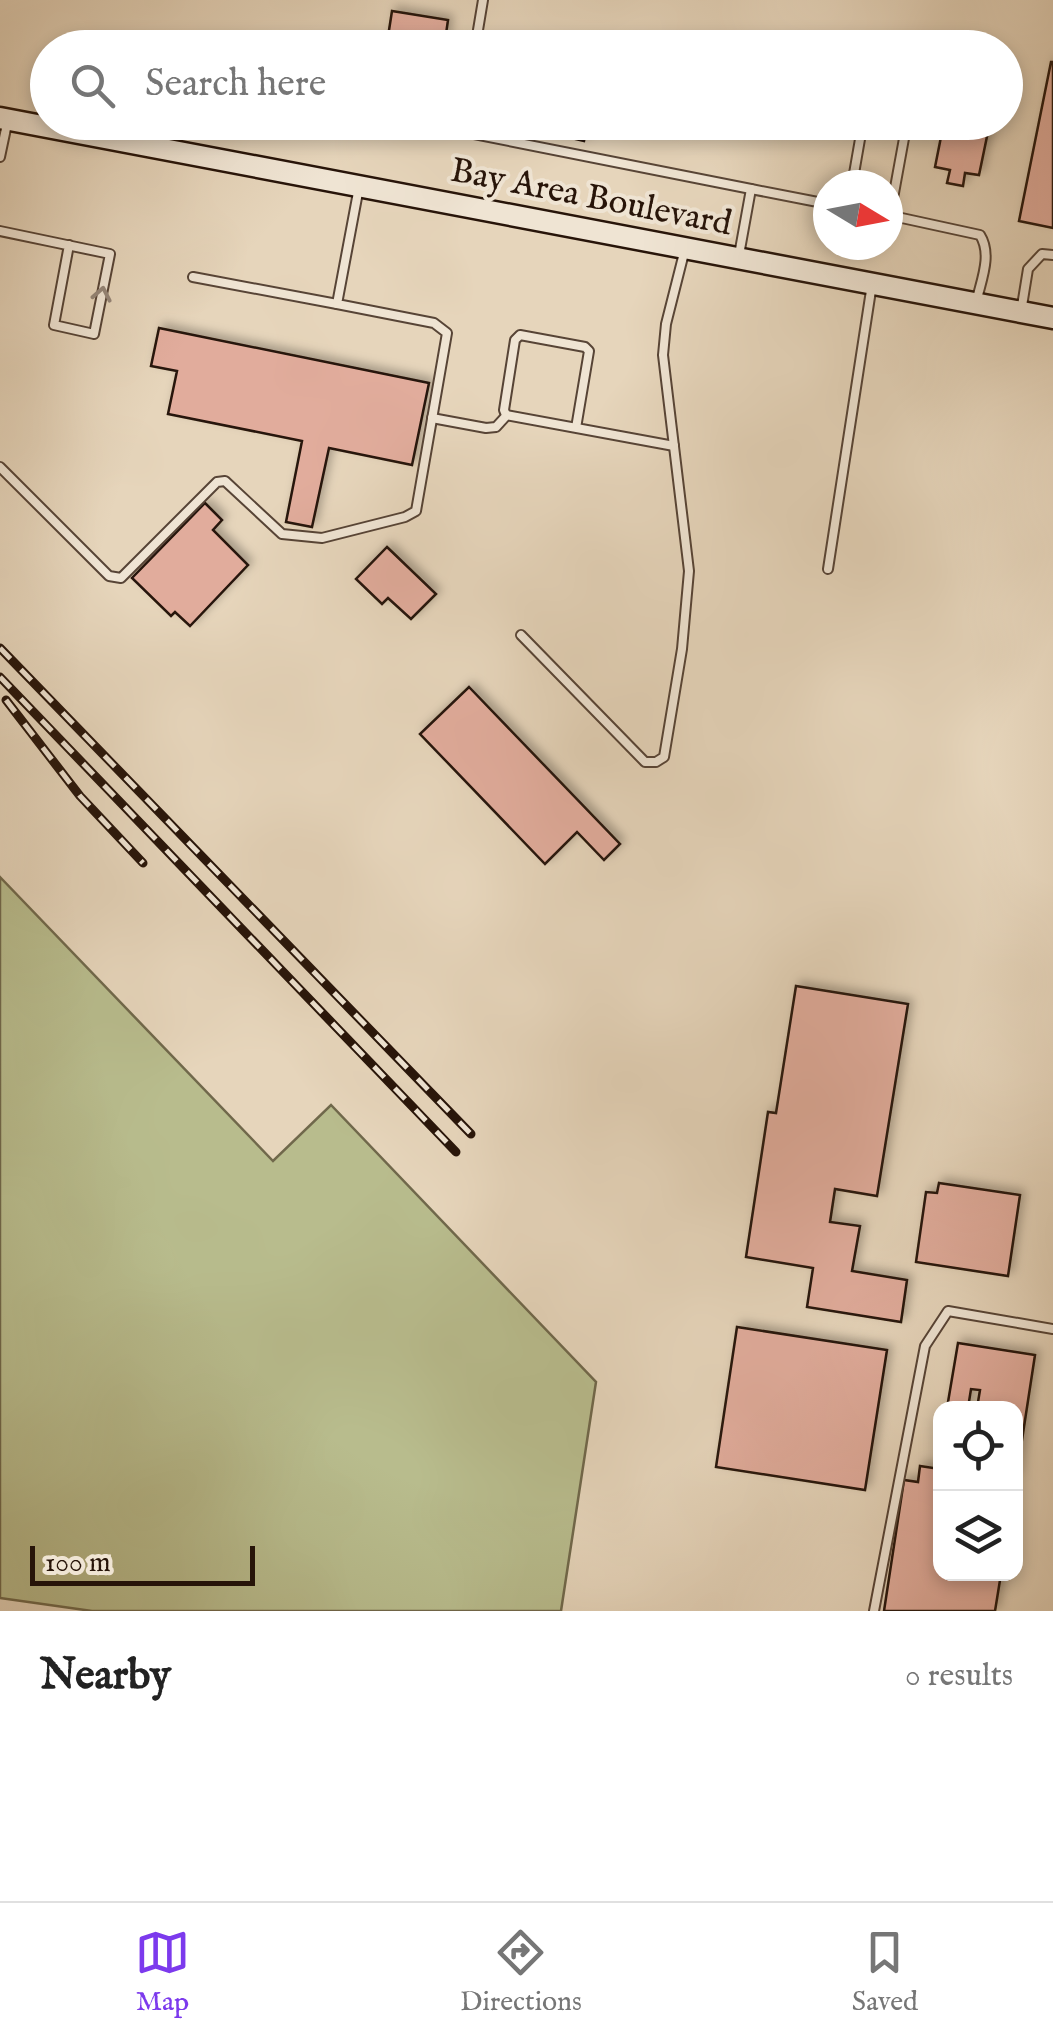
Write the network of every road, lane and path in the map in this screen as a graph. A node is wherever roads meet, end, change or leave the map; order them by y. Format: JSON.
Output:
{"nodes":[{"id":1,"x":484,"y":0,"type":"edge"},
{"id":2,"x":478,"y":30,"type":"edge"},
{"id":3,"x":4,"y":119,"type":"edge"},
{"id":4,"x":30,"y":124,"type":"edge"},
{"id":5,"x":114,"y":140,"type":"edge"},
{"id":6,"x":522,"y":140,"type":"edge"},
{"id":7,"x":860,"y":140,"type":"edge"},
{"id":8,"x":904,"y":140,"type":"edge"},
{"id":9,"x":0,"y":156,"type":"edge"},
{"id":10,"x":855,"y":170,"type":"edge"},
{"id":11,"x":898,"y":170,"type":"edge"},
{"id":12,"x":359,"y":187,"type":"junction"},
{"id":13,"x":751,"y":189,"type":"junction"},
{"id":14,"x":813,"y":201,"type":"edge"},
{"id":15,"x":903,"y":218,"type":"edge"},
{"id":16,"x":0,"y":231,"type":"edge"},
{"id":17,"x":70,"y":245,"type":"junction"},
{"id":18,"x":686,"y":249,"type":"junction"},
{"id":19,"x":1053,"y":255,"type":"edge"},
{"id":20,"x":738,"y":259,"type":"junction"},
{"id":21,"x":193,"y":278,"type":"dead end"},
{"id":22,"x":872,"y":284,"type":"junction"},
{"id":23,"x":337,"y":304,"type":"junction"},
{"id":24,"x":976,"y":304,"type":"junction"},
{"id":25,"x":1021,"y":312,"type":"junction"},
{"id":26,"x":1053,"y":318,"type":"edge"},
{"id":27,"x":506,"y":415,"type":"junction"},
{"id":28,"x":432,"y":418,"type":"junction"},
{"id":29,"x":576,"y":428,"type":"junction"},
{"id":30,"x":674,"y":446,"type":"junction"},
{"id":31,"x":0,"y":467,"type":"edge"},
{"id":32,"x":828,"y":569,"type":"dead end"},
{"id":33,"x":521,"y":636,"type":"dead end"},
{"id":34,"x":1053,"y":1328,"type":"edge"},
{"id":35,"x":874,"y":1611,"type":"edge"}],
"edges":[{"from":1,"to":2,"type":"lane"},
{"from":3,"to":4,"type":"main road","name":"Bay Area Boulevard"},
{"from":3,"to":9,"type":"lane"},
{"from":5,"to":12,"type":"main road","name":"Bay Area Boulevard"},
{"from":6,"to":13,"type":"lane"},
{"from":7,"to":10,"type":"lane"},
{"from":8,"to":11,"type":"lane"},
{"from":12,"to":18,"type":"main road","name":"Bay Area Boulevard"},
{"from":12,"to":23,"type":"lane"},
{"from":13,"to":14,"type":"lane"},
{"from":13,"to":20,"type":"lane"},
{"from":15,"to":24,"type":"lane"},
{"from":16,"to":17,"type":"lane"},
{"from":17,"to":17,"type":"lane","one_way":true},
{"from":18,"to":20,"type":"main road","name":"Bay Area Boulevard"},
{"from":18,"to":30,"type":"lane"},
{"from":19,"to":25,"type":"lane"},
{"from":20,"to":22,"type":"main road","name":"Bay Area Boulevard"},
{"from":21,"to":23,"type":"lane"},
{"from":22,"to":24,"type":"main road","name":"Bay Area Boulevard"},
{"from":22,"to":32,"type":"lane"},
{"from":23,"to":28,"type":"lane"},
{"from":24,"to":25,"type":"main road","name":"Bay Area Boulevard"},
{"from":25,"to":26,"type":"main road","name":"Bay Area Boulevard"},
{"from":27,"to":28,"type":"lane"},
{"from":27,"to":29,"type":"lane"},
{"from":27,"to":29,"type":"lane"},
{"from":28,"to":31,"type":"lane"},
{"from":29,"to":30,"type":"lane"},
{"from":30,"to":33,"type":"lane"},
{"from":34,"to":35,"type":"lane"}]}
